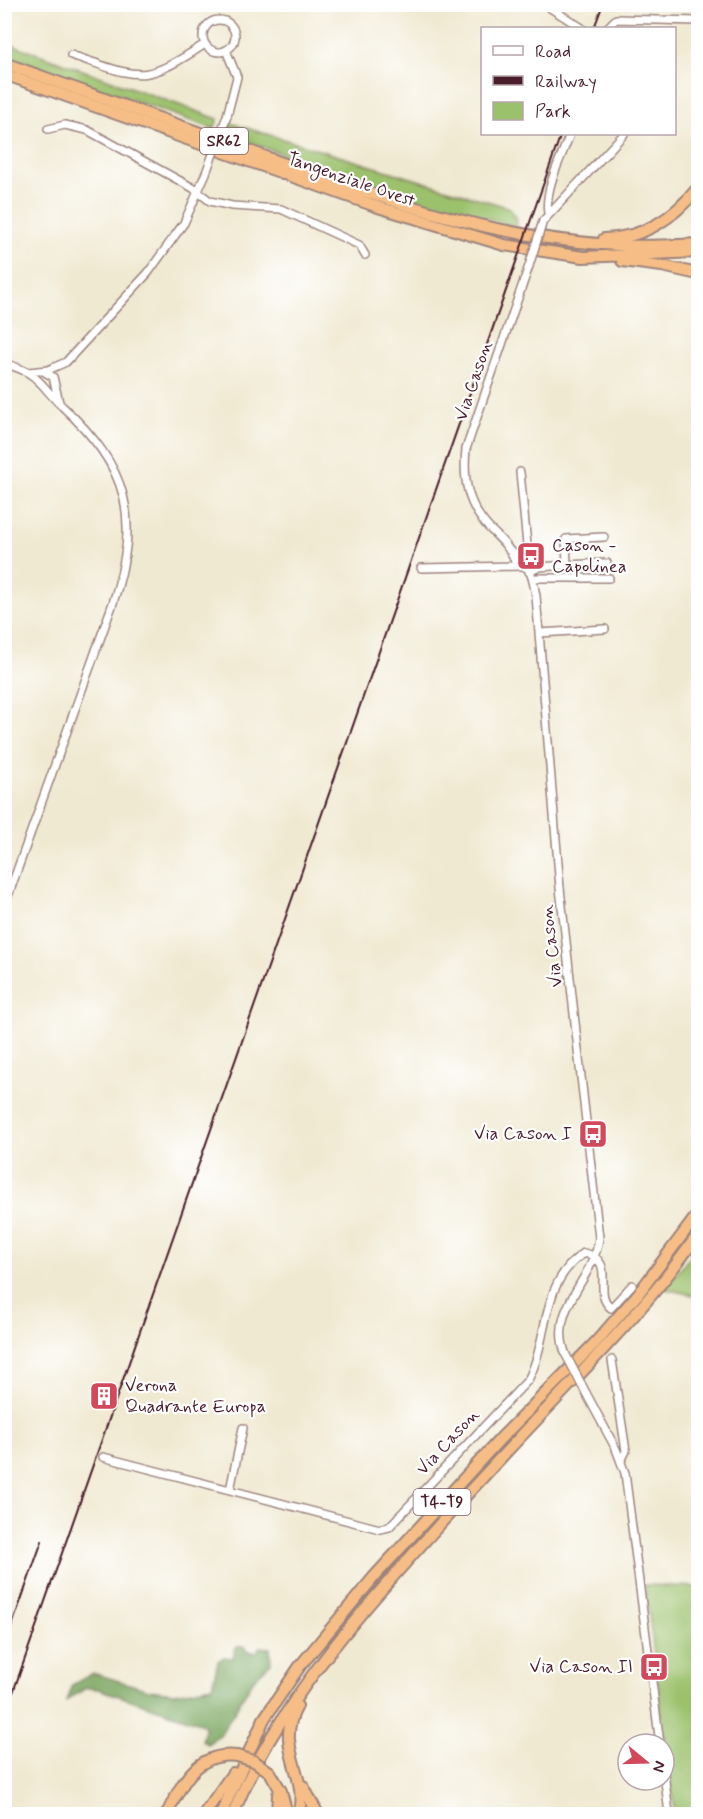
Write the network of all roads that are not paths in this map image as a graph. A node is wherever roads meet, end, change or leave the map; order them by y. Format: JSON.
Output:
{"nodes":[{"id":1,"x":544,"y":4,"type":"edge"},
{"id":2,"x":699,"y":21,"type":"edge"},
{"id":3,"x":580,"y":27,"type":"edge"},
{"id":4,"x":608,"y":27,"type":"edge"},
{"id":5,"x":205,"y":44,"type":"junction"},
{"id":6,"x":226,"y":50,"type":"junction"},
{"id":7,"x":71,"y":55,"type":"dead end"},
{"id":8,"x":4,"y":63,"type":"edge"},
{"id":9,"x":4,"y":74,"type":"edge"},
{"id":10,"x":48,"y":129,"type":"dead end"},
{"id":11,"x":570,"y":135,"type":"edge"},
{"id":12,"x":623,"y":135,"type":"edge"},
{"id":13,"x":699,"y":188,"type":"edge"},
{"id":14,"x":198,"y":192,"type":"junction"},
{"id":15,"x":548,"y":213,"type":"junction"},
{"id":16,"x":565,"y":241,"type":"junction"},
{"id":17,"x":699,"y":244,"type":"edge"},
{"id":18,"x":699,"y":252,"type":"edge"},
{"id":19,"x":365,"y":255,"type":"dead end"},
{"id":20,"x":584,"y":256,"type":"junction"},
{"id":21,"x":699,"y":274,"type":"edge"},
{"id":22,"x":4,"y":363,"type":"edge"},
{"id":23,"x":24,"y":371,"type":"junction"},
{"id":24,"x":42,"y":372,"type":"junction"},
{"id":25,"x":53,"y":395,"type":"junction"},
{"id":26,"x":520,"y":472,"type":"dead end"},
{"id":27,"x":604,"y":537,"type":"dead end"},
{"id":28,"x":526,"y":542,"type":"junction"},
{"id":29,"x":512,"y":551,"type":"junction"},
{"id":30,"x":522,"y":557,"type":"junction"},
{"id":31,"x":607,"y":563,"type":"dead end"},
{"id":32,"x":567,"y":565,"type":"junction"},
{"id":33,"x":421,"y":568,"type":"dead end"},
{"id":34,"x":528,"y":571,"type":"junction"},
{"id":35,"x":609,"y":578,"type":"dead end"},
{"id":36,"x":605,"y":629,"type":"dead end"},
{"id":37,"x":540,"y":633,"type":"junction"},
{"id":38,"x":4,"y":907,"type":"edge"},
{"id":39,"x":699,"y":1214,"type":"edge"},
{"id":40,"x":699,"y":1234,"type":"edge"},
{"id":41,"x":596,"y":1255,"type":"junction"},
{"id":42,"x":632,"y":1285,"type":"dead end"},
{"id":43,"x":612,"y":1360,"type":"dead end"},
{"id":44,"x":243,"y":1428,"type":"dead end"},
{"id":45,"x":103,"y":1457,"type":"dead end"},
{"id":46,"x":621,"y":1461,"type":"junction"},
{"id":47,"x":230,"y":1490,"type":"junction"},
{"id":48,"x":322,"y":1662,"type":"junction"},
{"id":49,"x":264,"y":1719,"type":"junction"},
{"id":50,"x":659,"y":1732,"type":"edge"},
{"id":51,"x":294,"y":1768,"type":"junction"},
{"id":52,"x":273,"y":1776,"type":"junction"},
{"id":53,"x":666,"y":1792,"type":"edge"},
{"id":54,"x":299,"y":1810,"type":"dead end"},
{"id":55,"x":167,"y":1815,"type":"edge"},
{"id":56,"x":204,"y":1815,"type":"edge"},
{"id":57,"x":221,"y":1815,"type":"edge"},
{"id":58,"x":233,"y":1815,"type":"edge"},
{"id":59,"x":277,"y":1815,"type":"edge"},
{"id":60,"x":288,"y":1815,"type":"edge"},
{"id":61,"x":318,"y":1815,"type":"edge"},
{"id":62,"x":669,"y":1815,"type":"edge"}],
"edges":[{"from":1,"to":3,"type":"street"},
{"from":2,"to":4,"type":"street"},
{"from":5,"to":6,"type":"street"},
{"from":5,"to":6,"type":"street"},
{"from":5,"to":7,"type":"street"},
{"from":6,"to":14,"type":"street","bridge":true},
{"from":8,"to":16,"type":"highway","name":"Tangenziale Ovest","number":"SR62"},
{"from":9,"to":20,"type":"highway","name":"Tangenziale Ovest","number":"SR62"},
{"from":10,"to":14,"type":"street"},
{"from":11,"to":15,"type":"street","name":"Via Cason"},
{"from":12,"to":15,"type":"street","name":"Via Cason"},
{"from":13,"to":16,"type":"highway","name":"Tangenziale Ovest","number":"SR62"},
{"from":14,"to":19,"type":"street"},
{"from":14,"to":24,"type":"street"},
{"from":15,"to":29,"type":"street","name":"Via Cason","bridge":true},
{"from":16,"to":17,"type":"highway","name":"Tangenziale Ovest"},
{"from":18,"to":20,"type":"highway","name":"Tangenziale Ovest","number":"SR62"},
{"from":20,"to":21,"type":"highway"},
{"from":22,"to":23,"type":"street"},
{"from":23,"to":24,"type":"street"},
{"from":23,"to":25,"type":"street"},
{"from":24,"to":25,"type":"street"},
{"from":25,"to":38,"type":"street"},
{"from":26,"to":28,"type":"street","name":"Via Cason"},
{"from":27,"to":32,"type":"street"},
{"from":28,"to":29,"type":"street"},
{"from":28,"to":30,"type":"street","name":"Via Cason"},
{"from":28,"to":34,"type":"street","name":"Via Cason"},
{"from":29,"to":30,"type":"street","name":"Via Cason"},
{"from":29,"to":34,"type":"street","name":"Via Cason"},
{"from":30,"to":34,"type":"street","name":"Via Cason"},
{"from":31,"to":32,"type":"street"},
{"from":32,"to":34,"type":"street"},
{"from":33,"to":34,"type":"street"},
{"from":34,"to":35,"type":"street"},
{"from":34,"to":37,"type":"street","name":"Via Cason"},
{"from":36,"to":37,"type":"street"},
{"from":37,"to":41,"type":"street","name":"Via Cason"},
{"from":39,"to":49,"type":"highway","number":"T4-T9"},
{"from":40,"to":48,"type":"highway","number":"T4-T9"},
{"from":41,"to":42,"type":"street","name":"Via Cason"},
{"from":41,"to":46,"type":"street","name":"Via Cason","bridge":true},
{"from":41,"to":47,"type":"street","name":"Via Cason"},
{"from":43,"to":46,"type":"street","name":"Via Cason"},
{"from":44,"to":47,"type":"street"},
{"from":45,"to":47,"type":"street","name":"Via Cason"},
{"from":46,"to":50,"type":"street","name":"Via Cason"},
{"from":48,"to":51,"type":"highway","number":"T4-T9"},
{"from":48,"to":58,"type":"highway","number":"T4-T9"},
{"from":49,"to":56,"type":"highway","number":"T4-T9"},
{"from":49,"to":57,"type":"highway","number":"T4-T9"},
{"from":51,"to":54,"type":"highway","number":"T4-T9"},
{"from":51,"to":61,"type":"highway","number":"T4-T9"},
{"from":52,"to":55,"type":"highway","bridge":true},
{"from":52,"to":59,"type":"highway"},
{"from":52,"to":60,"type":"highway"},
{"from":53,"to":62,"type":"street"}]}
